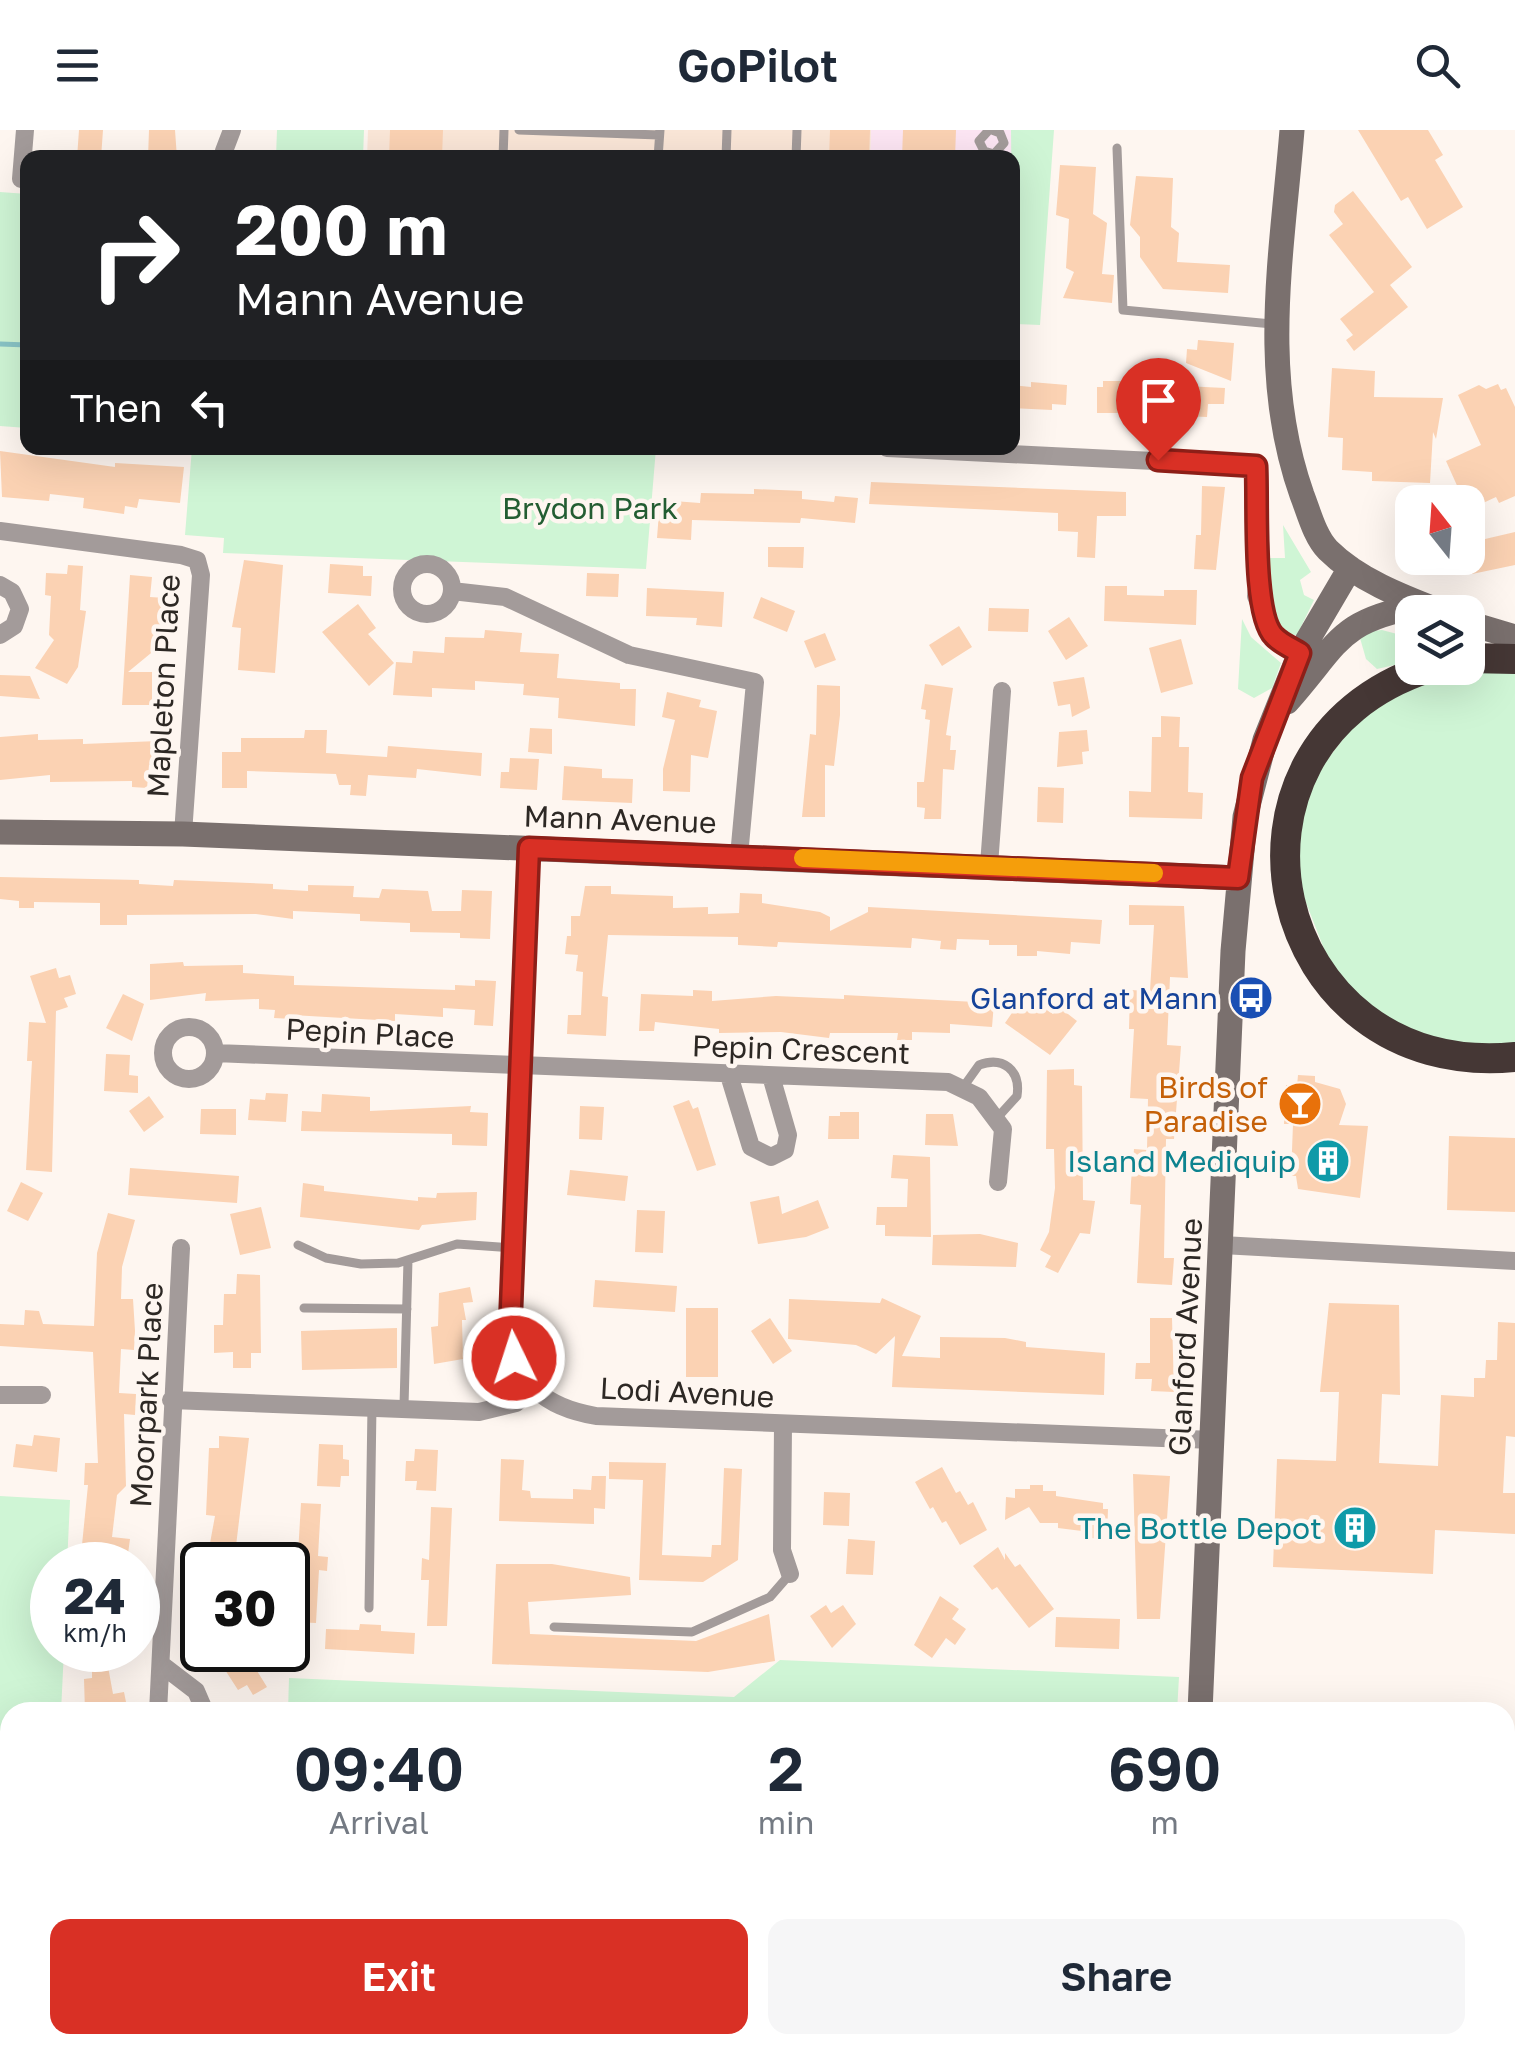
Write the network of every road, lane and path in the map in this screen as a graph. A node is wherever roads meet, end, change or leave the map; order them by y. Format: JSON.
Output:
{"nodes":[{"id":1,"x":519,"y":130,"type":"edge"},
{"id":2,"x":1292,"y":130,"type":"edge"},
{"id":3,"x":595,"y":131,"type":"edge"},
{"id":4,"x":659,"y":133,"type":"edge"},
{"id":5,"x":1118,"y":148,"type":"dead end"},
{"id":6,"x":1276,"y":324,"type":"junction"},
{"id":7,"x":1020,"y":454,"type":"edge"},
{"id":8,"x":0,"y":531,"type":"edge"},
{"id":9,"x":1350,"y":568,"type":"junction"},
{"id":10,"x":0,"y":585,"type":"edge"},
{"id":11,"x":452,"y":591,"type":"dead end"},
{"id":12,"x":1404,"y":595,"type":"edge"},
{"id":13,"x":1395,"y":615,"type":"edge"},
{"id":14,"x":1485,"y":628,"type":"edge"},
{"id":15,"x":0,"y":634,"type":"edge"},
{"id":16,"x":1515,"y":637,"type":"edge"},
{"id":17,"x":1300,"y":653,"type":"junction"},
{"id":18,"x":1485,"y":659,"type":"edge"},
{"id":19,"x":1515,"y":660,"type":"edge"},
{"id":20,"x":1395,"y":684,"type":"edge"},
{"id":21,"x":1002,"y":691,"type":"dead end"},
{"id":22,"x":1274,"y":717,"type":"junction"},
{"id":23,"x":0,"y":832,"type":"edge"},
{"id":24,"x":183,"y":834,"type":"junction"},
{"id":25,"x":529,"y":848,"type":"junction"},
{"id":26,"x":739,"y":856,"type":"junction"},
{"id":27,"x":989,"y":865,"type":"junction"},
{"id":28,"x":1238,"y":878,"type":"junction"},
{"id":29,"x":215,"y":1054,"type":"dead end"},
{"id":30,"x":1515,"y":1057,"type":"edge"},
{"id":31,"x":523,"y":1068,"type":"junction"},
{"id":32,"x":729,"y":1075,"type":"junction"},
{"id":33,"x":770,"y":1076,"type":"junction"},
{"id":34,"x":964,"y":1086,"type":"junction"},
{"id":35,"x":997,"y":1118,"type":"junction"},
{"id":36,"x":998,"y":1182,"type":"dead end"},
{"id":37,"x":1222,"y":1245,"type":"junction"},
{"id":38,"x":298,"y":1246,"type":"dead end"},
{"id":39,"x":181,"y":1248,"type":"dead end"},
{"id":40,"x":514,"y":1248,"type":"junction"},
{"id":41,"x":408,"y":1260,"type":"junction"},
{"id":42,"x":1515,"y":1260,"type":"edge"},
{"id":43,"x":304,"y":1308,"type":"dead end"},
{"id":44,"x":407,"y":1308,"type":"junction"},
{"id":45,"x":532,"y":1389,"type":"junction"},
{"id":46,"x":0,"y":1395,"type":"edge"},
{"id":47,"x":42,"y":1396,"type":"dead end"},
{"id":48,"x":171,"y":1400,"type":"junction"},
{"id":49,"x":372,"y":1406,"type":"junction"},
{"id":50,"x":404,"y":1406,"type":"junction"},
{"id":51,"x":783,"y":1424,"type":"junction"},
{"id":52,"x":1213,"y":1440,"type":"junction"},
{"id":53,"x":790,"y":1574,"type":"joint"},
{"id":54,"x":368,"y":1608,"type":"dead end"},
{"id":55,"x":554,"y":1628,"type":"dead end"},
{"id":56,"x":162,"y":1665,"type":"junction"},
{"id":57,"x":159,"y":1702,"type":"edge"},
{"id":58,"x":200,"y":1702,"type":"edge"},
{"id":59,"x":1200,"y":1702,"type":"edge"}],
"edges":[{"from":1,"to":3,"type":"lane"},
{"from":2,"to":6,"type":"main road"},
{"from":3,"to":4,"type":"lane"},
{"from":5,"to":6,"type":"lane"},
{"from":6,"to":9,"type":"main road"},
{"from":7,"to":17,"type":"street"},
{"from":8,"to":24,"type":"street","name":"Mapleton Place"},
{"from":9,"to":12,"type":"main road"},
{"from":9,"to":17,"type":"main road","name":"Glanford Avenue"},
{"from":10,"to":15,"type":"street"},
{"from":11,"to":26,"type":"street"},
{"from":13,"to":22,"type":"main road"},
{"from":14,"to":16,"type":"main road"},
{"from":17,"to":22,"type":"main road","name":"Glanford Avenue"},
{"from":18,"to":19,"type":"highway"},
{"from":20,"to":30,"type":"highway"},
{"from":21,"to":27,"type":"street"},
{"from":22,"to":28,"type":"main road","name":"Glanford Avenue"},
{"from":23,"to":24,"type":"main road","name":"Mann Avenue"},
{"from":24,"to":25,"type":"main road","name":"Mann Avenue"},
{"from":25,"to":26,"type":"main road","name":"Mann Avenue"},
{"from":25,"to":31,"type":"street"},
{"from":26,"to":27,"type":"main road","name":"Mann Avenue"},
{"from":27,"to":28,"type":"main road","name":"Mann Avenue"},
{"from":28,"to":37,"type":"main road","name":"Glanford Avenue"},
{"from":29,"to":31,"type":"street","name":"Pepin Place"},
{"from":31,"to":32,"type":"street","name":"Pepin Crescent"},
{"from":31,"to":40,"type":"street"},
{"from":32,"to":33,"type":"street","name":"Pepin Crescent"},
{"from":32,"to":33,"type":"street"},
{"from":33,"to":34,"type":"street","name":"Pepin Crescent"},
{"from":34,"to":35,"type":"street"},
{"from":34,"to":35,"type":"lane"},
{"from":35,"to":36,"type":"street"},
{"from":37,"to":42,"type":"street"},
{"from":37,"to":52,"type":"main road","name":"Glanford Avenue"},
{"from":38,"to":41,"type":"lane"},
{"from":39,"to":48,"type":"street","name":"Moorpark Place"},
{"from":40,"to":41,"type":"lane"},
{"from":40,"to":45,"type":"street"},
{"from":41,"to":44,"type":"lane"},
{"from":43,"to":44,"type":"lane"},
{"from":44,"to":50,"type":"lane"},
{"from":45,"to":50,"type":"street"},
{"from":45,"to":51,"type":"street","name":"Lodi Avenue"},
{"from":46,"to":47,"type":"street"},
{"from":48,"to":49,"type":"street"},
{"from":48,"to":56,"type":"street","name":"Moorpark Place"},
{"from":49,"to":50,"type":"street"},
{"from":49,"to":54,"type":"lane"},
{"from":51,"to":52,"type":"street","name":"Lodi Avenue"},
{"from":51,"to":53,"type":"street"},
{"from":52,"to":59,"type":"main road","name":"Glanford Avenue"},
{"from":53,"to":55,"type":"lane"},
{"from":56,"to":57,"type":"street","name":"Moorpark Place"},
{"from":56,"to":58,"type":"street"}]}
